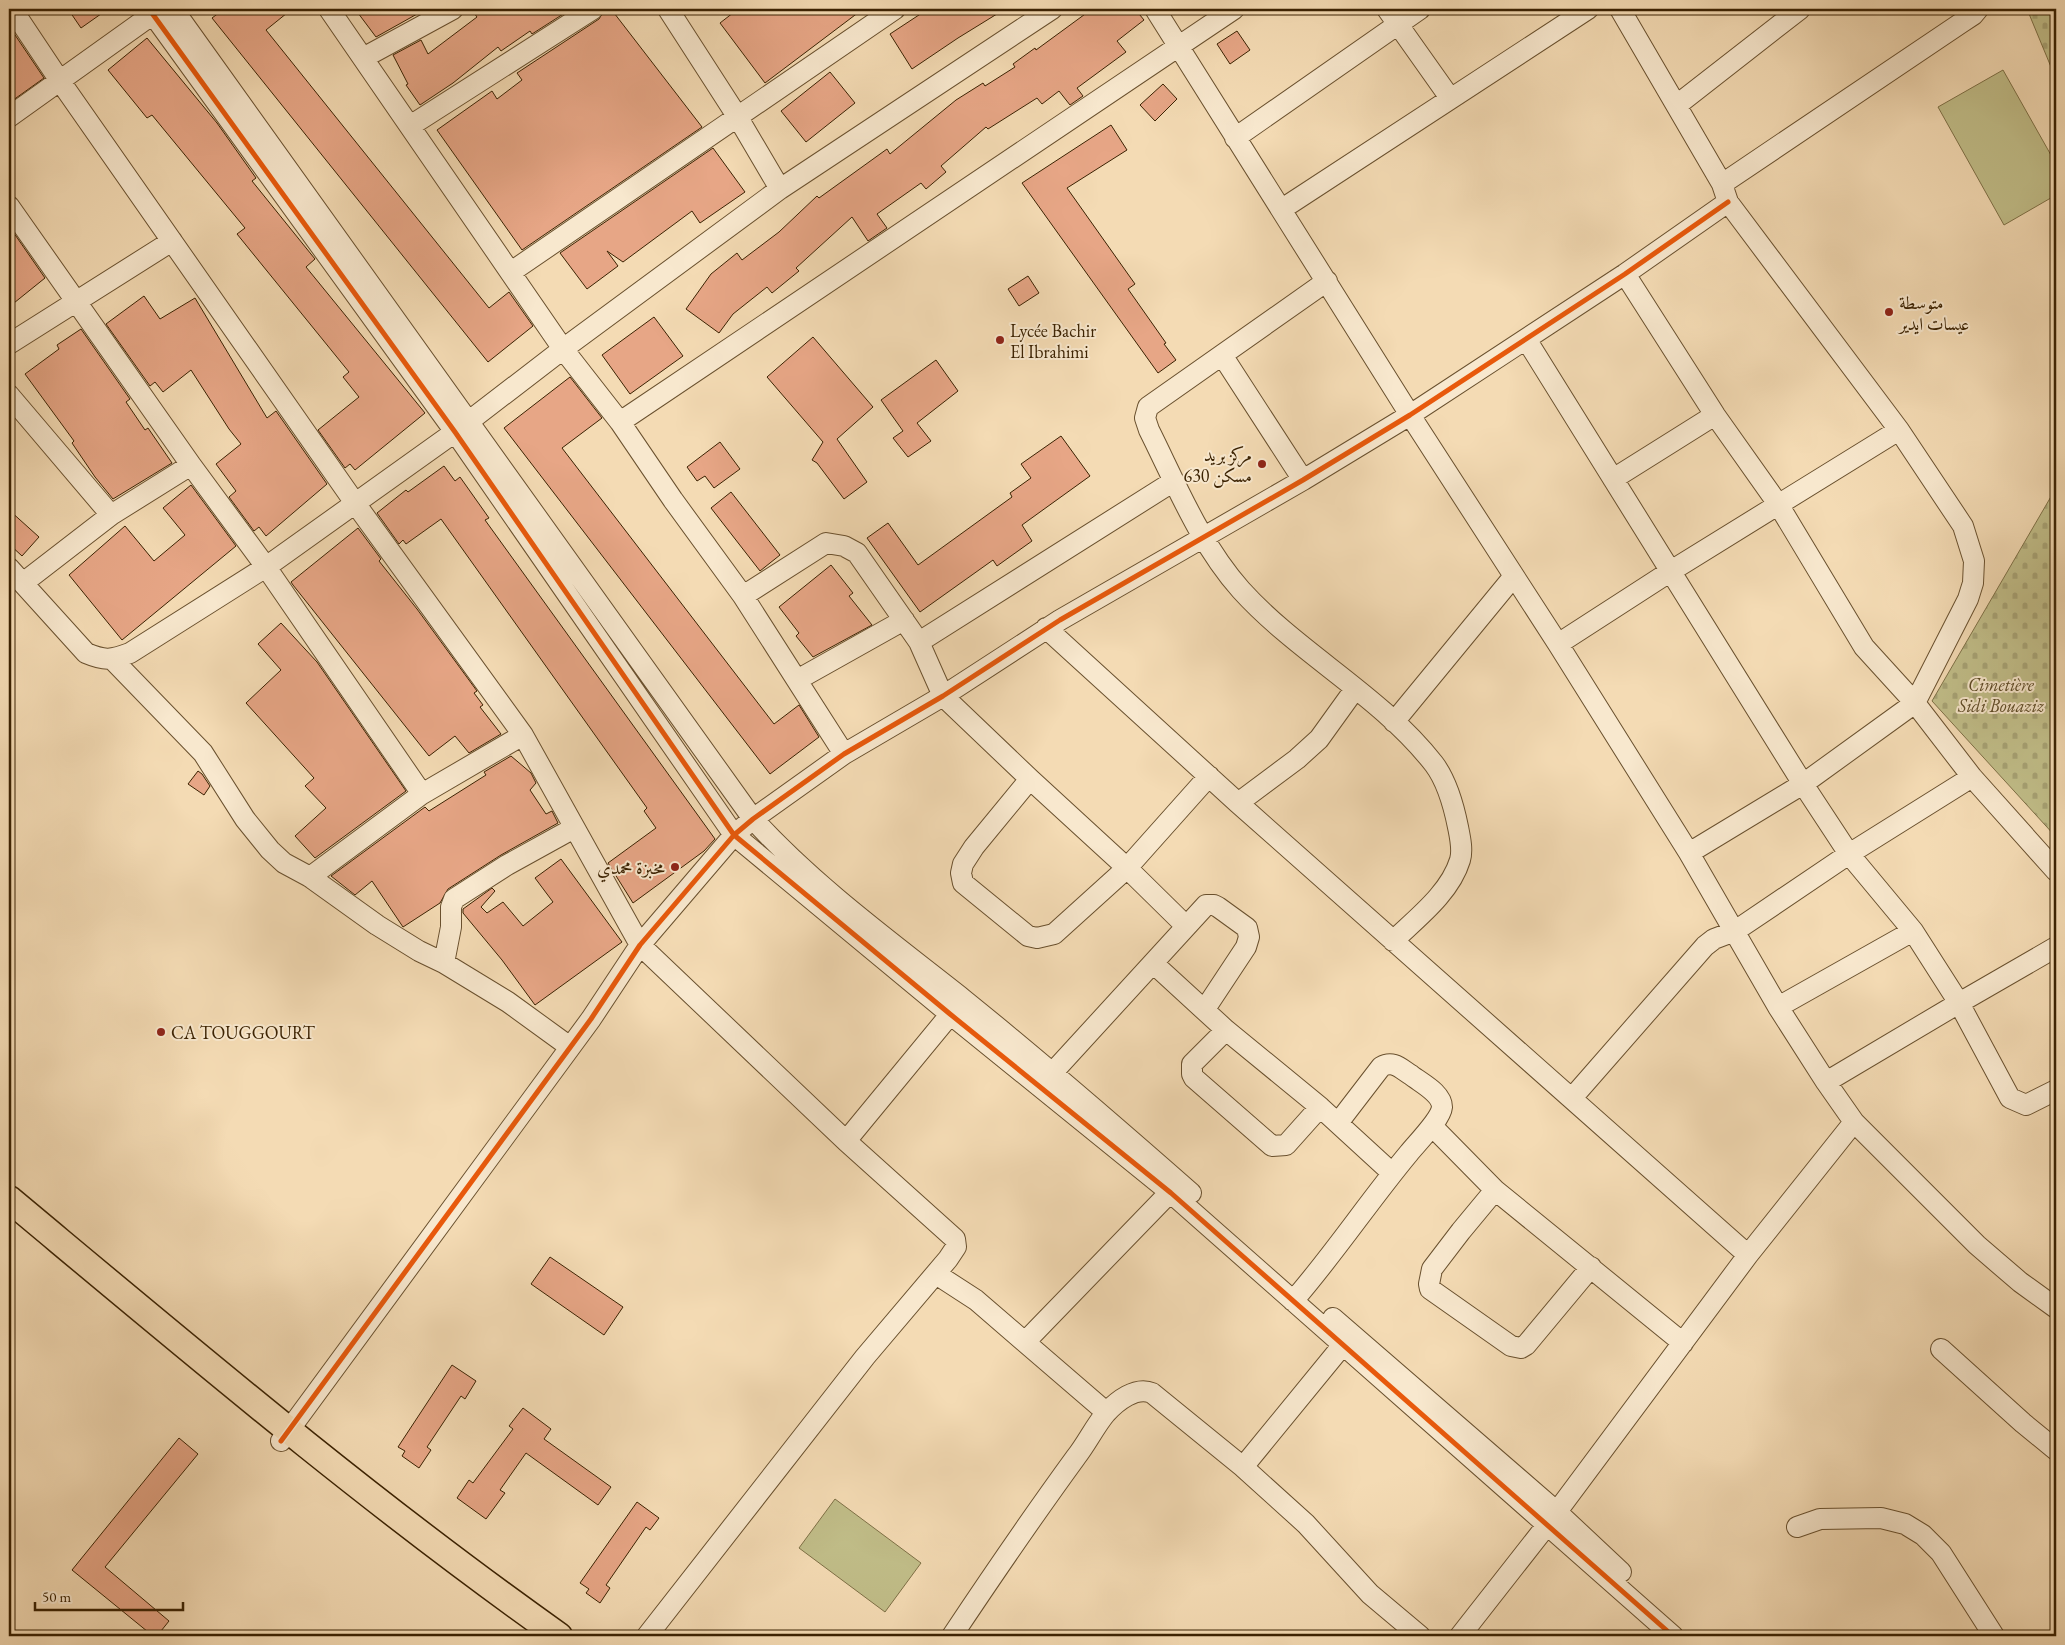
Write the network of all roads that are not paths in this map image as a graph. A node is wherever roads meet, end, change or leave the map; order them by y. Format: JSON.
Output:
{"nodes":[{"id":1,"x":12,"y":9,"type":"edge"},
{"id":2,"x":173,"y":9,"type":"edge"},
{"id":3,"x":329,"y":9,"type":"edge"},
{"id":4,"x":453,"y":9,"type":"edge"},
{"id":5,"x":593,"y":9,"type":"edge"},
{"id":6,"x":668,"y":9,"type":"edge"},
{"id":7,"x":895,"y":9,"type":"edge"},
{"id":8,"x":1052,"y":9,"type":"edge"},
{"id":9,"x":1156,"y":9,"type":"edge"},
{"id":10,"x":1234,"y":9,"type":"edge"},
{"id":11,"x":1420,"y":9,"type":"edge"},
{"id":12,"x":1588,"y":9,"type":"edge"},
{"id":13,"x":1620,"y":9,"type":"edge"},
{"id":14,"x":1800,"y":9,"type":"edge"},
{"id":15,"x":1978,"y":9,"type":"edge"},
{"id":16,"x":154,"y":11,"type":"edge"},
{"id":17,"x":1392,"y":17,"type":"edge"},
{"id":18,"x":1178,"y":45,"type":"junction"},
{"id":19,"x":363,"y":58,"type":"junction"},
{"id":20,"x":60,"y":80,"type":"junction"},
{"id":21,"x":1450,"y":98,"type":"junction"},
{"id":22,"x":1677,"y":105,"type":"junction"},
{"id":23,"x":737,"y":116,"type":"junction"},
{"id":24,"x":9,"y":117,"type":"edge"},
{"id":25,"x":410,"y":126,"type":"junction"},
{"id":26,"x":1235,"y":138,"type":"junction"},
{"id":27,"x":780,"y":189,"type":"junction"},
{"id":28,"x":1725,"y":193,"type":"junction"},
{"id":29,"x":9,"y":206,"type":"edge"},
{"id":30,"x":1282,"y":209,"type":"junction"},
{"id":31,"x":172,"y":241,"type":"junction"},
{"id":32,"x":511,"y":272,"type":"junction"},
{"id":33,"x":1625,"y":274,"type":"junction"},
{"id":34,"x":1327,"y":281,"type":"junction"},
{"id":35,"x":76,"y":300,"type":"junction"},
{"id":36,"x":1526,"y":339,"type":"junction"},
{"id":37,"x":9,"y":344,"type":"edge"},
{"id":38,"x":563,"y":349,"type":"junction"},
{"id":39,"x":1222,"y":355,"type":"junction"},
{"id":40,"x":9,"y":395,"type":"edge"},
{"id":41,"x":1410,"y":415,"type":"junction"},
{"id":42,"x":1715,"y":415,"type":"junction"},
{"id":43,"x":620,"y":422,"type":"junction"},
{"id":44,"x":462,"y":427,"type":"junction"},
{"id":45,"x":1899,"y":430,"type":"junction"},
{"id":46,"x":191,"y":465,"type":"junction"},
{"id":47,"x":1613,"y":479,"type":"junction"},
{"id":48,"x":1303,"y":480,"type":"junction"},
{"id":49,"x":1174,"y":481,"type":"junction"},
{"id":50,"x":355,"y":503,"type":"junction"},
{"id":51,"x":1778,"y":504,"type":"junction"},
{"id":52,"x":112,"y":514,"type":"junction"},
{"id":53,"x":1204,"y":538,"type":"junction"},
{"id":54,"x":266,"y":567,"type":"junction"},
{"id":55,"x":9,"y":568,"type":"edge"},
{"id":56,"x":1671,"y":571,"type":"junction"},
{"id":57,"x":1514,"y":576,"type":"junction"},
{"id":58,"x":24,"y":583,"type":"junction"},
{"id":59,"x":743,"y":596,"type":"junction"},
{"id":60,"x":904,"y":620,"type":"junction"},
{"id":61,"x":1046,"y":628,"type":"junction"},
{"id":62,"x":919,"y":642,"type":"junction"},
{"id":63,"x":1558,"y":644,"type":"junction"},
{"id":64,"x":113,"y":660,"type":"junction"},
{"id":65,"x":797,"y":680,"type":"junction"},
{"id":66,"x":1355,"y":689,"type":"junction"},
{"id":67,"x":943,"y":696,"type":"junction"},
{"id":68,"x":1915,"y":703,"type":"junction"},
{"id":69,"x":1394,"y":722,"type":"junction"},
{"id":70,"x":523,"y":735,"type":"junction"},
{"id":71,"x":844,"y":754,"type":"junction"},
{"id":72,"x":1209,"y":776,"type":"junction"},
{"id":73,"x":1972,"y":777,"type":"junction"},
{"id":74,"x":1030,"y":779,"type":"junction"},
{"id":75,"x":1803,"y":784,"type":"junction"},
{"id":76,"x":422,"y":794,"type":"junction"},
{"id":77,"x":1238,"y":803,"type":"junction"},
{"id":78,"x":753,"y":819,"type":"junction"},
{"id":79,"x":574,"y":828,"type":"junction"},
{"id":80,"x":734,"y":835,"type":"junction"},
{"id":81,"x":1689,"y":853,"type":"junction"},
{"id":82,"x":1849,"y":854,"type":"junction"},
{"id":83,"x":1127,"y":868,"type":"junction"},
{"id":84,"x":2056,"y":871,"type":"edge"},
{"id":85,"x":310,"y":877,"type":"junction"},
{"id":86,"x":1186,"y":926,"type":"junction"},
{"id":87,"x":1735,"y":930,"type":"junction"},
{"id":88,"x":1913,"y":931,"type":"junction"},
{"id":89,"x":1393,"y":941,"type":"junction"},
{"id":90,"x":640,"y":945,"type":"junction"},
{"id":91,"x":2056,"y":947,"type":"edge"},
{"id":92,"x":444,"y":963,"type":"junction"},
{"id":93,"x":1154,"y":964,"type":"junction"},
{"id":94,"x":962,"y":999,"type":"junction"},
{"id":95,"x":1959,"y":1002,"type":"junction"},
{"id":96,"x":1778,"y":1007,"type":"junction"},
{"id":97,"x":1205,"y":1009,"type":"junction"},
{"id":98,"x":950,"y":1014,"type":"junction"},
{"id":99,"x":1226,"y":1030,"type":"junction"},
{"id":100,"x":570,"y":1047,"type":"junction"},
{"id":101,"x":1054,"y":1072,"type":"junction"},
{"id":102,"x":1826,"y":1082,"type":"junction"},
{"id":103,"x":1039,"y":1087,"type":"junction"},
{"id":104,"x":2056,"y":1090,"type":"edge"},
{"id":105,"x":1572,"y":1098,"type":"junction"},
{"id":106,"x":1320,"y":1107,"type":"junction"},
{"id":107,"x":1854,"y":1122,"type":"junction"},
{"id":108,"x":1338,"y":1123,"type":"junction"},
{"id":109,"x":1432,"y":1126,"type":"junction"},
{"id":110,"x":846,"y":1141,"type":"junction"},
{"id":111,"x":1392,"y":1173,"type":"junction"},
{"id":112,"x":1175,"y":1188,"type":"junction"},
{"id":113,"x":1496,"y":1190,"type":"junction"},
{"id":114,"x":9,"y":1199,"type":"edge"},
{"id":115,"x":9,"y":1212,"type":"edge"},
{"id":116,"x":1748,"y":1255,"type":"junction"},
{"id":117,"x":1591,"y":1267,"type":"junction"},
{"id":118,"x":936,"y":1274,"type":"junction"},
{"id":119,"x":1297,"y":1296,"type":"junction"},
{"id":120,"x":2056,"y":1308,"type":"edge"},
{"id":121,"x":1348,"y":1339,"type":"junction"},
{"id":122,"x":1025,"y":1342,"type":"junction"},
{"id":123,"x":1683,"y":1343,"type":"junction"},
{"id":124,"x":1941,"y":1349,"type":"dead end"},
{"id":125,"x":1106,"y":1412,"type":"junction"},
{"id":126,"x":285,"y":1436,"type":"junction"},
{"id":127,"x":2056,"y":1450,"type":"edge"},
{"id":128,"x":1243,"y":1467,"type":"junction"},
{"id":129,"x":1552,"y":1518,"type":"junction"},
{"id":130,"x":1797,"y":1527,"type":"dead end"},
{"id":131,"x":537,"y":1636,"type":"edge"},
{"id":132,"x":559,"y":1636,"type":"edge"},
{"id":133,"x":647,"y":1636,"type":"edge"},
{"id":134,"x":952,"y":1636,"type":"edge"},
{"id":135,"x":1420,"y":1636,"type":"edge"},
{"id":136,"x":1460,"y":1636,"type":"edge"},
{"id":137,"x":1672,"y":1636,"type":"edge"},
{"id":138,"x":1686,"y":1636,"type":"edge"},
{"id":139,"x":1994,"y":1636,"type":"edge"}],
"edges":[{"from":1,"to":20,"type":"street"},
{"from":2,"to":44,"type":"street"},
{"from":3,"to":19,"type":"street"},
{"from":4,"to":19,"type":"street"},
{"from":5,"to":25,"type":"street"},
{"from":6,"to":23,"type":"street"},
{"from":7,"to":23,"type":"street"},
{"from":8,"to":27,"type":"street"},
{"from":9,"to":18,"type":"street"},
{"from":10,"to":18,"type":"street"},
{"from":11,"to":17,"type":"street"},
{"from":12,"to":21,"type":"street"},
{"from":13,"to":22,"type":"street"},
{"from":14,"to":22,"type":"street"},
{"from":15,"to":28,"type":"street"},
{"from":16,"to":20,"type":"street"},
{"from":16,"to":44,"type":"street"},
{"from":17,"to":21,"type":"street"},
{"from":17,"to":26,"type":"street"},
{"from":18,"to":26,"type":"street"},
{"from":18,"to":43,"type":"street"},
{"from":19,"to":25,"type":"street"},
{"from":20,"to":24,"type":"street"},
{"from":20,"to":31,"type":"street"},
{"from":21,"to":30,"type":"street"},
{"from":22,"to":28,"type":"street"},
{"from":23,"to":27,"type":"street"},
{"from":23,"to":32,"type":"street"},
{"from":25,"to":32,"type":"street"},
{"from":26,"to":30,"type":"street"},
{"from":27,"to":38,"type":"street"},
{"from":28,"to":33,"type":"street"},
{"from":28,"to":45,"type":"street"},
{"from":29,"to":35,"type":"street"},
{"from":30,"to":34,"type":"street"},
{"from":31,"to":35,"type":"street"},
{"from":31,"to":50,"type":"street"},
{"from":32,"to":38,"type":"street"},
{"from":33,"to":36,"type":"street"},
{"from":33,"to":42,"type":"street"},
{"from":34,"to":39,"type":"street"},
{"from":34,"to":41,"type":"street"},
{"from":35,"to":37,"type":"street"},
{"from":35,"to":46,"type":"street"},
{"from":36,"to":41,"type":"street"},
{"from":36,"to":47,"type":"street"},
{"from":38,"to":43,"type":"street"},
{"from":38,"to":44,"type":"street"},
{"from":39,"to":48,"type":"street"},
{"from":39,"to":49,"type":"street"},
{"from":40,"to":52,"type":"street"},
{"from":41,"to":48,"type":"street"},
{"from":41,"to":57,"type":"street"},
{"from":42,"to":47,"type":"street"},
{"from":42,"to":51,"type":"street"},
{"from":43,"to":59,"type":"street"},
{"from":44,"to":50,"type":"street"},
{"from":44,"to":78,"type":"street"},
{"from":44,"to":80,"type":"street"},
{"from":45,"to":51,"type":"street"},
{"from":45,"to":68,"type":"street"},
{"from":46,"to":52,"type":"street"},
{"from":46,"to":54,"type":"street"},
{"from":47,"to":56,"type":"street"},
{"from":48,"to":53,"type":"street"},
{"from":49,"to":53,"type":"street"},
{"from":49,"to":62,"type":"street"},
{"from":50,"to":54,"type":"street"},
{"from":50,"to":70,"type":"street"},
{"from":51,"to":56,"type":"street"},
{"from":51,"to":68,"type":"street"},
{"from":52,"to":58,"type":"street"},
{"from":53,"to":61,"type":"street"},
{"from":53,"to":66,"type":"street"},
{"from":54,"to":64,"type":"street"},
{"from":54,"to":76,"type":"street"},
{"from":55,"to":58,"type":"street"},
{"from":56,"to":63,"type":"street"},
{"from":56,"to":75,"type":"street"},
{"from":57,"to":63,"type":"street"},
{"from":57,"to":69,"type":"street"},
{"from":58,"to":64,"type":"street"},
{"from":59,"to":60,"type":"street"},
{"from":59,"to":65,"type":"street"},
{"from":60,"to":62,"type":"street"},
{"from":60,"to":65,"type":"street"},
{"from":61,"to":67,"type":"street"},
{"from":61,"to":72,"type":"street"},
{"from":62,"to":67,"type":"street"},
{"from":63,"to":81,"type":"street"},
{"from":64,"to":85,"type":"street"},
{"from":65,"to":71,"type":"street"},
{"from":66,"to":69,"type":"street"},
{"from":66,"to":77,"type":"street"},
{"from":67,"to":71,"type":"street"},
{"from":67,"to":74,"type":"street"},
{"from":68,"to":73,"type":"street"},
{"from":68,"to":75,"type":"street"},
{"from":69,"to":89,"type":"street"},
{"from":70,"to":76,"type":"street"},
{"from":70,"to":79,"type":"street"},
{"from":71,"to":78,"type":"street"},
{"from":72,"to":77,"type":"street"},
{"from":72,"to":83,"type":"street"},
{"from":73,"to":82,"type":"street"},
{"from":73,"to":84,"type":"street"},
{"from":74,"to":83,"type":"street"},
{"from":74,"to":83,"type":"street"},
{"from":75,"to":81,"type":"street"},
{"from":75,"to":82,"type":"street"},
{"from":76,"to":85,"type":"street"},
{"from":77,"to":89,"type":"street"},
{"from":78,"to":80,"type":"street"},
{"from":78,"to":94,"type":"street"},
{"from":79,"to":90,"type":"street"},
{"from":79,"to":92,"type":"street"},
{"from":80,"to":90,"type":"street"},
{"from":80,"to":98,"type":"street"},
{"from":81,"to":87,"type":"street"},
{"from":82,"to":87,"type":"street"},
{"from":82,"to":88,"type":"street"},
{"from":83,"to":86,"type":"street"},
{"from":85,"to":92,"type":"street"},
{"from":86,"to":93,"type":"street"},
{"from":86,"to":97,"type":"street"},
{"from":87,"to":96,"type":"street"},
{"from":87,"to":105,"type":"street"},
{"from":88,"to":95,"type":"street"},
{"from":88,"to":96,"type":"street"},
{"from":89,"to":105,"type":"street"},
{"from":90,"to":100,"type":"street"},
{"from":90,"to":110,"type":"street"},
{"from":91,"to":95,"type":"street"},
{"from":92,"to":100,"type":"street"},
{"from":93,"to":97,"type":"street"},
{"from":93,"to":101,"type":"street"},
{"from":94,"to":98,"type":"street"},
{"from":94,"to":101,"type":"street"},
{"from":95,"to":102,"type":"street"},
{"from":95,"to":104,"type":"street"},
{"from":96,"to":102,"type":"street"},
{"from":97,"to":99,"type":"street"},
{"from":98,"to":103,"type":"street"},
{"from":98,"to":110,"type":"street"},
{"from":99,"to":106,"type":"street"},
{"from":99,"to":106,"type":"street"},
{"from":100,"to":126,"type":"street"},
{"from":101,"to":103,"type":"street"},
{"from":101,"to":112,"type":"street"},
{"from":102,"to":107,"type":"street"},
{"from":103,"to":112,"type":"street"},
{"from":105,"to":116,"type":"street"},
{"from":106,"to":108,"type":"street"},
{"from":107,"to":116,"type":"street"},
{"from":107,"to":120,"type":"street"},
{"from":108,"to":109,"type":"street"},
{"from":108,"to":111,"type":"street"},
{"from":109,"to":111,"type":"street"},
{"from":109,"to":113,"type":"street"},
{"from":110,"to":118,"type":"street"},
{"from":111,"to":119,"type":"street"},
{"from":112,"to":119,"type":"street"},
{"from":112,"to":122,"type":"street"},
{"from":113,"to":117,"type":"street"},
{"from":113,"to":117,"type":"street"},
{"from":114,"to":126,"type":"main road"},
{"from":115,"to":126,"type":"main road"},
{"from":116,"to":123,"type":"street"},
{"from":117,"to":123,"type":"street"},
{"from":118,"to":122,"type":"street"},
{"from":118,"to":133,"type":"street"},
{"from":119,"to":121,"type":"street"},
{"from":121,"to":128,"type":"street"},
{"from":121,"to":129,"type":"street"},
{"from":122,"to":125,"type":"street"},
{"from":123,"to":129,"type":"street"},
{"from":124,"to":127,"type":"street"},
{"from":125,"to":128,"type":"street"},
{"from":125,"to":134,"type":"street"},
{"from":126,"to":131,"type":"main road"},
{"from":126,"to":132,"type":"main road"},
{"from":128,"to":135,"type":"street"},
{"from":129,"to":136,"type":"street"},
{"from":129,"to":137,"type":"street"},
{"from":129,"to":138,"type":"street"},
{"from":130,"to":139,"type":"street"}]}
